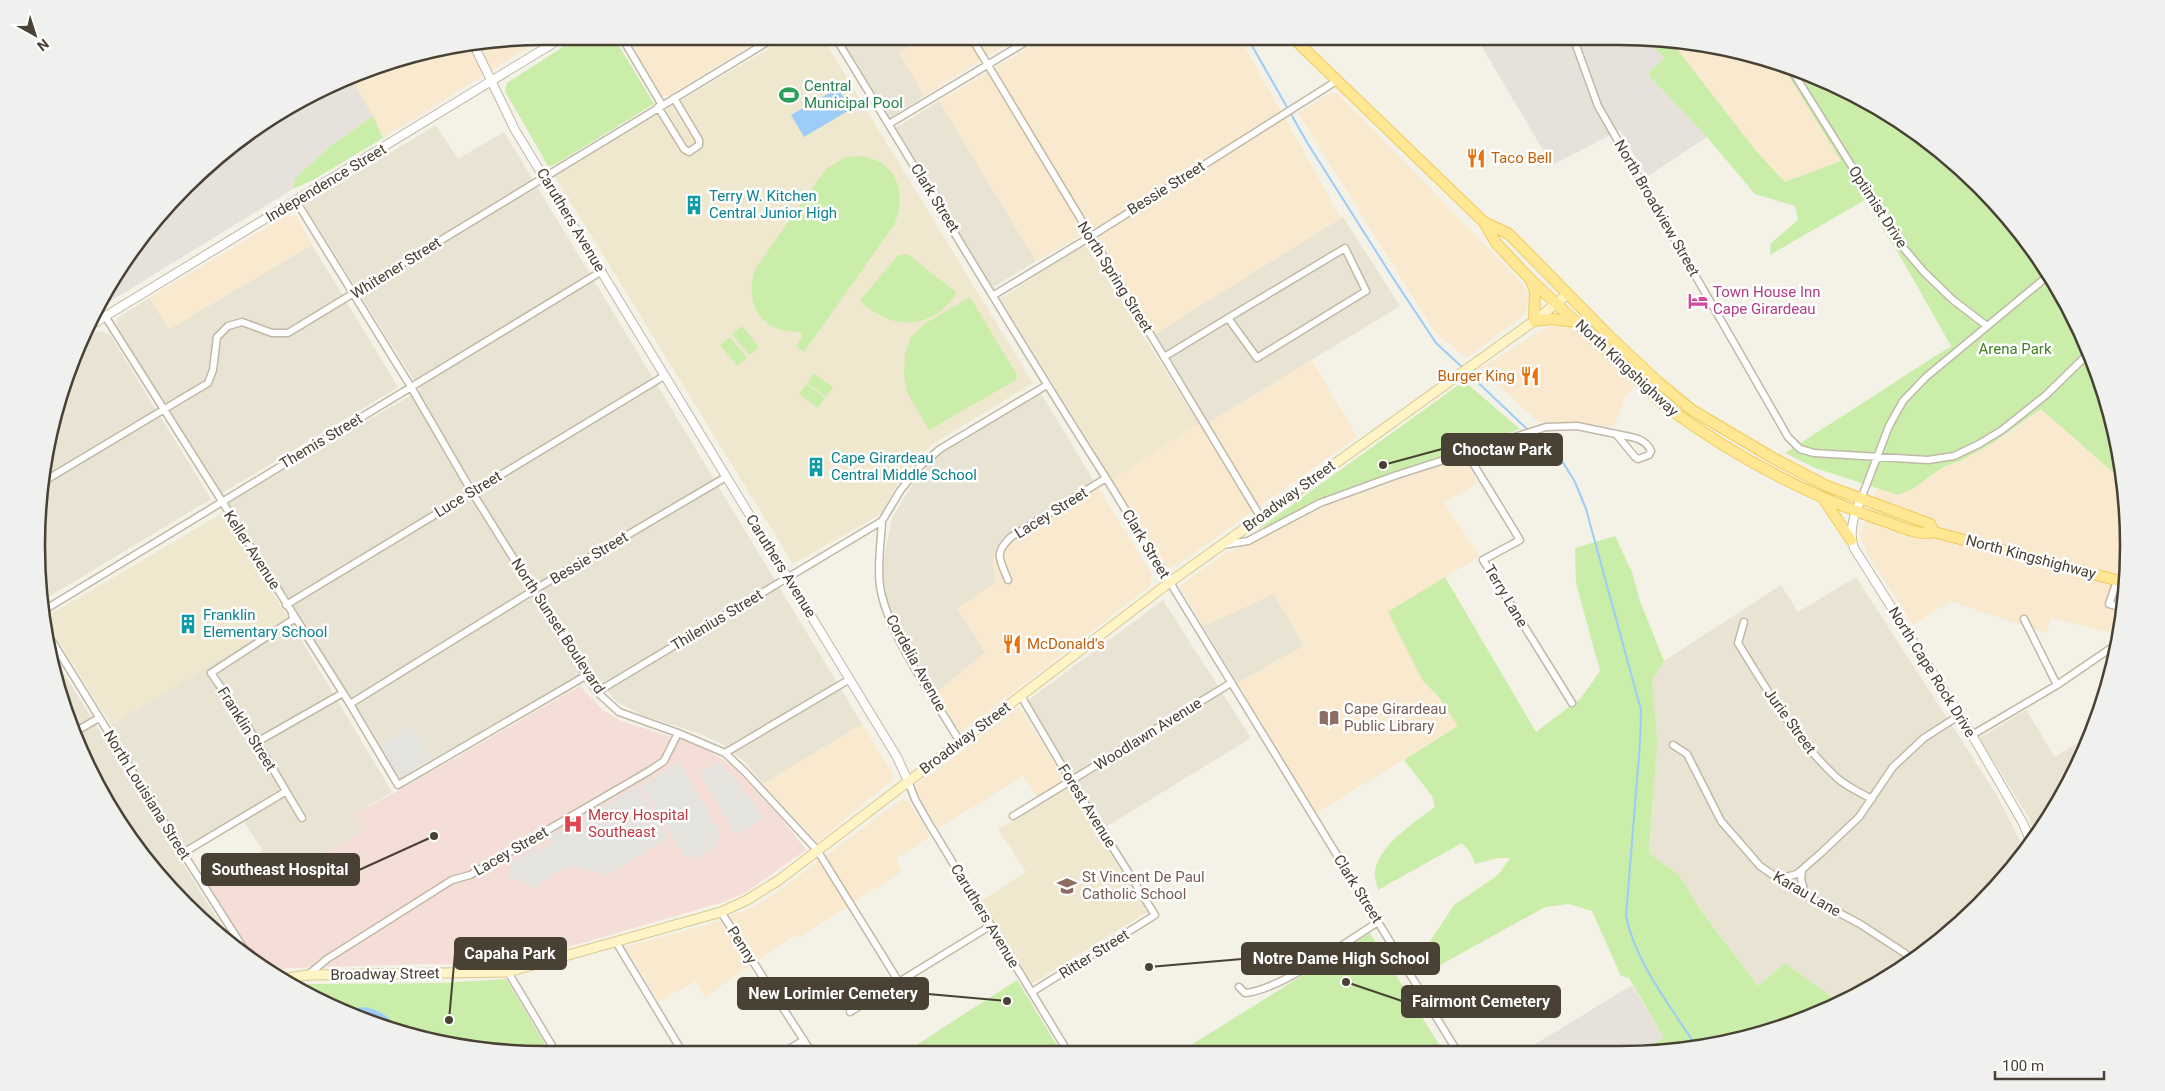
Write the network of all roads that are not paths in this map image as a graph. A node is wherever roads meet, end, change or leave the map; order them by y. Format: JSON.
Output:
{"nodes":[{"id":1,"x":550,"y":45,"type":"edge"},
{"id":2,"x":626,"y":45,"type":"edge"},
{"id":3,"x":763,"y":45,"type":"edge"},
{"id":4,"x":841,"y":45,"type":"edge"},
{"id":5,"x":976,"y":45,"type":"edge"},
{"id":6,"x":1020,"y":45,"type":"edge"},
{"id":7,"x":1301,"y":45,"type":"edge"},
{"id":8,"x":1576,"y":45,"type":"edge"},
{"id":9,"x":476,"y":50,"type":"edge"},
{"id":10,"x":988,"y":64,"type":"junction"},
{"id":11,"x":1797,"y":78,"type":"edge"},
{"id":12,"x":1338,"y":80,"type":"junction"},
{"id":13,"x":491,"y":82,"type":"junction"},
{"id":14,"x":674,"y":98,"type":"junction"},
{"id":15,"x":660,"y":106,"type":"junction"},
{"id":16,"x":889,"y":124,"type":"junction"},
{"id":17,"x":545,"y":176,"type":"junction"},
{"id":18,"x":296,"y":201,"type":"junction"},
{"id":19,"x":1484,"y":222,"type":"junction"},
{"id":20,"x":1090,"y":237,"type":"junction"},
{"id":21,"x":602,"y":271,"type":"junction"},
{"id":22,"x":1530,"y":279,"type":"junction"},
{"id":23,"x":2044,"y":279,"type":"edge"},
{"id":24,"x":1568,"y":294,"type":"junction"},
{"id":25,"x":353,"y":295,"type":"junction"},
{"id":26,"x":994,"y":295,"type":"junction"},
{"id":27,"x":1558,"y":304,"type":"junction"},
{"id":28,"x":102,"y":318,"type":"junction"},
{"id":29,"x":1228,"y":318,"type":"junction"},
{"id":30,"x":99,"y":320,"type":"edge"},
{"id":31,"x":1534,"y":321,"type":"junction"},
{"id":32,"x":1577,"y":322,"type":"junction"},
{"id":33,"x":1987,"y":326,"type":"junction"},
{"id":34,"x":1164,"y":357,"type":"junction"},
{"id":35,"x":2083,"y":358,"type":"edge"},
{"id":36,"x":664,"y":376,"type":"junction"},
{"id":37,"x":1046,"y":385,"type":"junction"},
{"id":38,"x":411,"y":387,"type":"junction"},
{"id":39,"x":164,"y":409,"type":"junction"},
{"id":40,"x":1616,"y":434,"type":"junction"},
{"id":41,"x":1469,"y":451,"type":"junction"},
{"id":42,"x":1876,"y":458,"type":"junction"},
{"id":43,"x":726,"y":477,"type":"junction"},
{"id":44,"x":49,"y":478,"type":"edge"},
{"id":45,"x":1106,"y":478,"type":"junction"},
{"id":46,"x":472,"y":492,"type":"junction"},
{"id":47,"x":1822,"y":497,"type":"junction"},
{"id":48,"x":1861,"y":499,"type":"junction"},
{"id":49,"x":221,"y":502,"type":"junction"},
{"id":50,"x":1855,"y":512,"type":"junction"},
{"id":51,"x":1260,"y":516,"type":"junction"},
{"id":52,"x":882,"y":521,"type":"junction"},
{"id":53,"x":1934,"y":532,"type":"junction"},
{"id":54,"x":1851,"y":540,"type":"junction"},
{"id":55,"x":1220,"y":545,"type":"junction"},
{"id":56,"x":788,"y":577,"type":"junction"},
{"id":57,"x":1008,"y":580,"type":"dead end"},
{"id":58,"x":2119,"y":581,"type":"edge"},
{"id":59,"x":1170,"y":582,"type":"junction"},
{"id":60,"x":2118,"y":589,"type":"edge"},
{"id":61,"x":534,"y":590,"type":"junction"},
{"id":62,"x":286,"y":604,"type":"junction"},
{"id":63,"x":2116,"y":606,"type":"edge"},
{"id":64,"x":49,"y":607,"type":"edge"},
{"id":65,"x":2024,"y":619,"type":"dead end"},
{"id":66,"x":1744,"y":622,"type":"dead end"},
{"id":67,"x":56,"y":648,"type":"edge"},
{"id":68,"x":2109,"y":650,"type":"edge"},
{"id":69,"x":586,"y":675,"type":"junction"},
{"id":70,"x":850,"y":679,"type":"junction"},
{"id":71,"x":1232,"y":682,"type":"junction"},
{"id":72,"x":2057,"y":685,"type":"junction"},
{"id":73,"x":597,"y":692,"type":"junction"},
{"id":74,"x":343,"y":693,"type":"junction"},
{"id":75,"x":1022,"y":696,"type":"junction"},
{"id":76,"x":1572,"y":703,"type":"dead end"},
{"id":77,"x":350,"y":704,"type":"junction"},
{"id":78,"x":1960,"y":715,"type":"junction"},
{"id":79,"x":99,"y":718,"type":"junction"},
{"id":80,"x":80,"y":729,"type":"edge"},
{"id":81,"x":678,"y":733,"type":"junction"},
{"id":82,"x":1972,"y":735,"type":"junction"},
{"id":83,"x":257,"y":742,"type":"junction"},
{"id":84,"x":960,"y":742,"type":"junction"},
{"id":85,"x":1673,"y":745,"type":"dead end"},
{"id":86,"x":725,"y":753,"type":"junction"},
{"id":87,"x":908,"y":781,"type":"junction"},
{"id":88,"x":1071,"y":782,"type":"junction"},
{"id":89,"x":286,"y":792,"type":"junction"},
{"id":90,"x":1872,"y":799,"type":"junction"},
{"id":91,"x":1013,"y":816,"type":"dead end"},
{"id":92,"x":302,"y":818,"type":"dead end"},
{"id":93,"x":2028,"y":835,"type":"edge"},
{"id":94,"x":817,"y":850,"type":"junction"},
{"id":95,"x":183,"y":854,"type":"junction"},
{"id":96,"x":1802,"y":871,"type":"junction"},
{"id":97,"x":1778,"y":879,"type":"junction"},
{"id":98,"x":1806,"y":895,"type":"junction"},
{"id":99,"x":721,"y":912,"type":"junction"},
{"id":100,"x":1155,"y":915,"type":"joint"},
{"id":101,"x":1378,"y":922,"type":"junction"},
{"id":102,"x":990,"y":926,"type":"junction"},
{"id":103,"x":239,"y":941,"type":"edge"},
{"id":104,"x":616,"y":942,"type":"junction"},
{"id":105,"x":1906,"y":954,"type":"dead end"},
{"id":106,"x":508,"y":972,"type":"junction"},
{"id":107,"x":308,"y":976,"type":"junction"},
{"id":108,"x":293,"y":978,"type":"edge"},
{"id":109,"x":899,"y":982,"type":"junction"},
{"id":110,"x":1239,"y":987,"type":"dead end"},
{"id":111,"x":1032,"y":992,"type":"junction"},
{"id":112,"x":850,"y":1012,"type":"dead end"},
{"id":113,"x":804,"y":1040,"type":"junction"},
{"id":114,"x":553,"y":1046,"type":"edge"},
{"id":115,"x":680,"y":1046,"type":"edge"},
{"id":116,"x":794,"y":1046,"type":"edge"},
{"id":117,"x":808,"y":1046,"type":"edge"},
{"id":118,"x":1064,"y":1046,"type":"edge"},
{"id":119,"x":1454,"y":1046,"type":"edge"}],
"edges":[{"from":1,"to":13,"type":"street","name":"Independence Street"},
{"from":2,"to":15,"type":"street"},
{"from":3,"to":14,"type":"street","name":"Whitener Street"},
{"from":4,"to":16,"type":"street","name":"Clark Street"},
{"from":5,"to":10,"type":"street","name":"North Spring Street"},
{"from":6,"to":10,"type":"street"},
{"from":7,"to":12,"type":"main road","name":"North Kingshighway"},
{"from":8,"to":42,"type":"street","name":"North Broadview Street"},
{"from":9,"to":13,"type":"street","name":"Caruthers Avenue"},
{"from":10,"to":16,"type":"street"},
{"from":10,"to":20,"type":"street","name":"North Spring Street"},
{"from":11,"to":33,"type":"street","name":"Optimist Drive"},
{"from":12,"to":19,"type":"main road","name":"North Kingshighway"},
{"from":12,"to":20,"type":"street","name":"Bessie Street"},
{"from":13,"to":17,"type":"street","name":"Caruthers Avenue"},
{"from":13,"to":18,"type":"street","name":"Independence Street"},
{"from":14,"to":15,"type":"street","name":"Whitener Street"},
{"from":14,"to":15,"type":"street"},
{"from":15,"to":17,"type":"street","name":"Whitener Street"},
{"from":16,"to":26,"type":"street","name":"Clark Street"},
{"from":17,"to":21,"type":"street","name":"Caruthers Avenue"},
{"from":17,"to":25,"type":"street","name":"Whitener Street"},
{"from":18,"to":25,"type":"street","name":"North Sunset Boulevard"},
{"from":18,"to":28,"type":"street","name":"Independence Street"},
{"from":19,"to":22,"type":"main road","name":"North Kingshighway"},
{"from":19,"to":24,"type":"main road","name":"North Kingshighway"},
{"from":20,"to":26,"type":"street","name":"Bessie Street"},
{"from":20,"to":34,"type":"street","name":"North Spring Street"},
{"from":21,"to":36,"type":"street","name":"Caruthers Avenue"},
{"from":21,"to":38,"type":"street","name":"Themis Street"},
{"from":22,"to":27,"type":"main road","name":"North Kingshighway"},
{"from":22,"to":31,"type":"main road"},
{"from":23,"to":33,"type":"street"},
{"from":24,"to":27,"type":"main road","name":"Broadway Street"},
{"from":24,"to":48,"type":"main road","name":"North Kingshighway"},
{"from":25,"to":38,"type":"street","name":"North Sunset Boulevard"},
{"from":25,"to":39,"type":"street","name":"Whitener Street"},
{"from":26,"to":37,"type":"street","name":"Clark Street"},
{"from":27,"to":31,"type":"main road","name":"Broadway Street"},
{"from":27,"to":32,"type":"main road","name":"North Kingshighway"},
{"from":28,"to":30,"type":"street","name":"Independence Street"},
{"from":28,"to":39,"type":"street","name":"Keller Avenue"},
{"from":29,"to":29,"type":"street"},
{"from":29,"to":34,"type":"street"},
{"from":31,"to":32,"type":"main road"},
{"from":31,"to":51,"type":"main road","name":"Broadway Street"},
{"from":32,"to":47,"type":"main road","name":"North Kingshighway"},
{"from":33,"to":42,"type":"street"},
{"from":34,"to":51,"type":"street","name":"North Spring Street"},
{"from":35,"to":42,"type":"street"},
{"from":36,"to":43,"type":"street","name":"Caruthers Avenue"},
{"from":36,"to":46,"type":"street","name":"Luce Street"},
{"from":37,"to":45,"type":"street","name":"Clark Street"},
{"from":37,"to":52,"type":"street","name":"Thilenius Street"},
{"from":38,"to":46,"type":"street","name":"North Sunset Boulevard"},
{"from":38,"to":49,"type":"street","name":"Themis Street"},
{"from":39,"to":44,"type":"street","name":"Whitener Street"},
{"from":39,"to":49,"type":"street","name":"Keller Avenue"},
{"from":40,"to":40,"type":"street"},
{"from":40,"to":41,"type":"street"},
{"from":41,"to":55,"type":"street"},
{"from":41,"to":76,"type":"street","name":"Terry Lane"},
{"from":42,"to":48,"type":"street"},
{"from":43,"to":56,"type":"street","name":"Caruthers Avenue"},
{"from":43,"to":61,"type":"street","name":"Bessie Street"},
{"from":45,"to":57,"type":"street","name":"Lacey Street"},
{"from":45,"to":59,"type":"street","name":"Clark Street"},
{"from":46,"to":61,"type":"street","name":"North Sunset Boulevard"},
{"from":46,"to":62,"type":"street","name":"Luce Street"},
{"from":47,"to":50,"type":"main road","name":"North Kingshighway"},
{"from":47,"to":54,"type":"main road"},
{"from":48,"to":50,"type":"street"},
{"from":48,"to":53,"type":"main road","name":"North Kingshighway"},
{"from":49,"to":62,"type":"street","name":"Keller Avenue"},
{"from":49,"to":64,"type":"street","name":"Themis Street"},
{"from":50,"to":53,"type":"main road","name":"North Kingshighway"},
{"from":50,"to":54,"type":"street"},
{"from":51,"to":55,"type":"main road","name":"Broadway Street"},
{"from":52,"to":56,"type":"street","name":"Thilenius Street"},
{"from":52,"to":84,"type":"street","name":"Cordelia Avenue"},
{"from":53,"to":58,"type":"main road","name":"North Kingshighway"},
{"from":54,"to":78,"type":"street","name":"North Cape Rock Drive"},
{"from":55,"to":59,"type":"main road","name":"Broadway Street"},
{"from":56,"to":70,"type":"street","name":"Caruthers Avenue"},
{"from":56,"to":73,"type":"street","name":"Thilenius Street"},
{"from":59,"to":71,"type":"street","name":"Clark Street"},
{"from":59,"to":75,"type":"main road","name":"Broadway Street"},
{"from":60,"to":63,"type":"street"},
{"from":61,"to":69,"type":"street","name":"North Sunset Boulevard"},
{"from":61,"to":77,"type":"street","name":"Bessie Street"},
{"from":62,"to":74,"type":"street","name":"Keller Avenue"},
{"from":62,"to":83,"type":"street","name":"Franklin Street"},
{"from":65,"to":72,"type":"street"},
{"from":66,"to":90,"type":"street","name":"Jurie Street"},
{"from":67,"to":79,"type":"street","name":"North Louisiana Street"},
{"from":68,"to":72,"type":"street"},
{"from":69,"to":73,"type":"street","name":"North Sunset Boulevard"},
{"from":69,"to":77,"type":"street","name":"Keller Avenue"},
{"from":70,"to":86,"type":"street"},
{"from":70,"to":87,"type":"street","name":"Caruthers Avenue"},
{"from":71,"to":88,"type":"street","name":"Woodlawn Avenue"},
{"from":71,"to":101,"type":"street","name":"Clark Street"},
{"from":72,"to":82,"type":"street"},
{"from":73,"to":81,"type":"street","name":"North Sunset Boulevard"},
{"from":74,"to":77,"type":"street","name":"Keller Avenue"},
{"from":74,"to":83,"type":"street"},
{"from":75,"to":84,"type":"main road","name":"Broadway Street"},
{"from":75,"to":88,"type":"street","name":"Forest Avenue"},
{"from":78,"to":82,"type":"street","name":"North Cape Rock Drive"},
{"from":78,"to":90,"type":"street"},
{"from":79,"to":80,"type":"street"},
{"from":79,"to":95,"type":"street","name":"North Louisiana Street"},
{"from":81,"to":86,"type":"street","name":"North Sunset Boulevard"},
{"from":81,"to":107,"type":"street","name":"Lacey Street"},
{"from":82,"to":93,"type":"street","name":"North Cape Rock Drive"},
{"from":83,"to":89,"type":"street","name":"Franklin Street"},
{"from":84,"to":87,"type":"main road","name":"Broadway Street"},
{"from":85,"to":97,"type":"street","name":"Karau Lane"},
{"from":86,"to":94,"type":"street","name":"North Sunset Boulevard"},
{"from":87,"to":94,"type":"main road","name":"Broadway Street"},
{"from":87,"to":102,"type":"street","name":"Caruthers Avenue"},
{"from":88,"to":91,"type":"street","name":"Woodlawn Avenue"},
{"from":88,"to":100,"type":"street","name":"Forest Avenue"},
{"from":89,"to":92,"type":"street","name":"Franklin Street"},
{"from":89,"to":95,"type":"street"},
{"from":90,"to":96,"type":"street"},
{"from":94,"to":99,"type":"main road","name":"Broadway Street"},
{"from":94,"to":109,"type":"street","name":"North Sunset Boulevard"},
{"from":95,"to":103,"type":"street","name":"North Louisiana Street"},
{"from":96,"to":97,"type":"street"},
{"from":96,"to":98,"type":"street"},
{"from":97,"to":98,"type":"street","name":"Karau Lane"},
{"from":98,"to":105,"type":"street","name":"Karau Lane"},
{"from":99,"to":104,"type":"main road","name":"Broadway Street"},
{"from":99,"to":113,"type":"street","name":"Penny"},
{"from":100,"to":111,"type":"street","name":"Ritter Street"},
{"from":101,"to":110,"type":"street"},
{"from":101,"to":119,"type":"street","name":"Clark Street"},
{"from":102,"to":109,"type":"street"},
{"from":102,"to":111,"type":"street","name":"Caruthers Avenue"},
{"from":104,"to":106,"type":"main road","name":"Broadway Street"},
{"from":104,"to":115,"type":"street"},
{"from":106,"to":107,"type":"main road","name":"Broadway Street"},
{"from":106,"to":114,"type":"street"},
{"from":107,"to":108,"type":"main road","name":"Broadway Street"},
{"from":109,"to":112,"type":"street"},
{"from":111,"to":118,"type":"street","name":"Caruthers Avenue"},
{"from":113,"to":116,"type":"street"},
{"from":113,"to":117,"type":"street","name":"Penny"}]}
